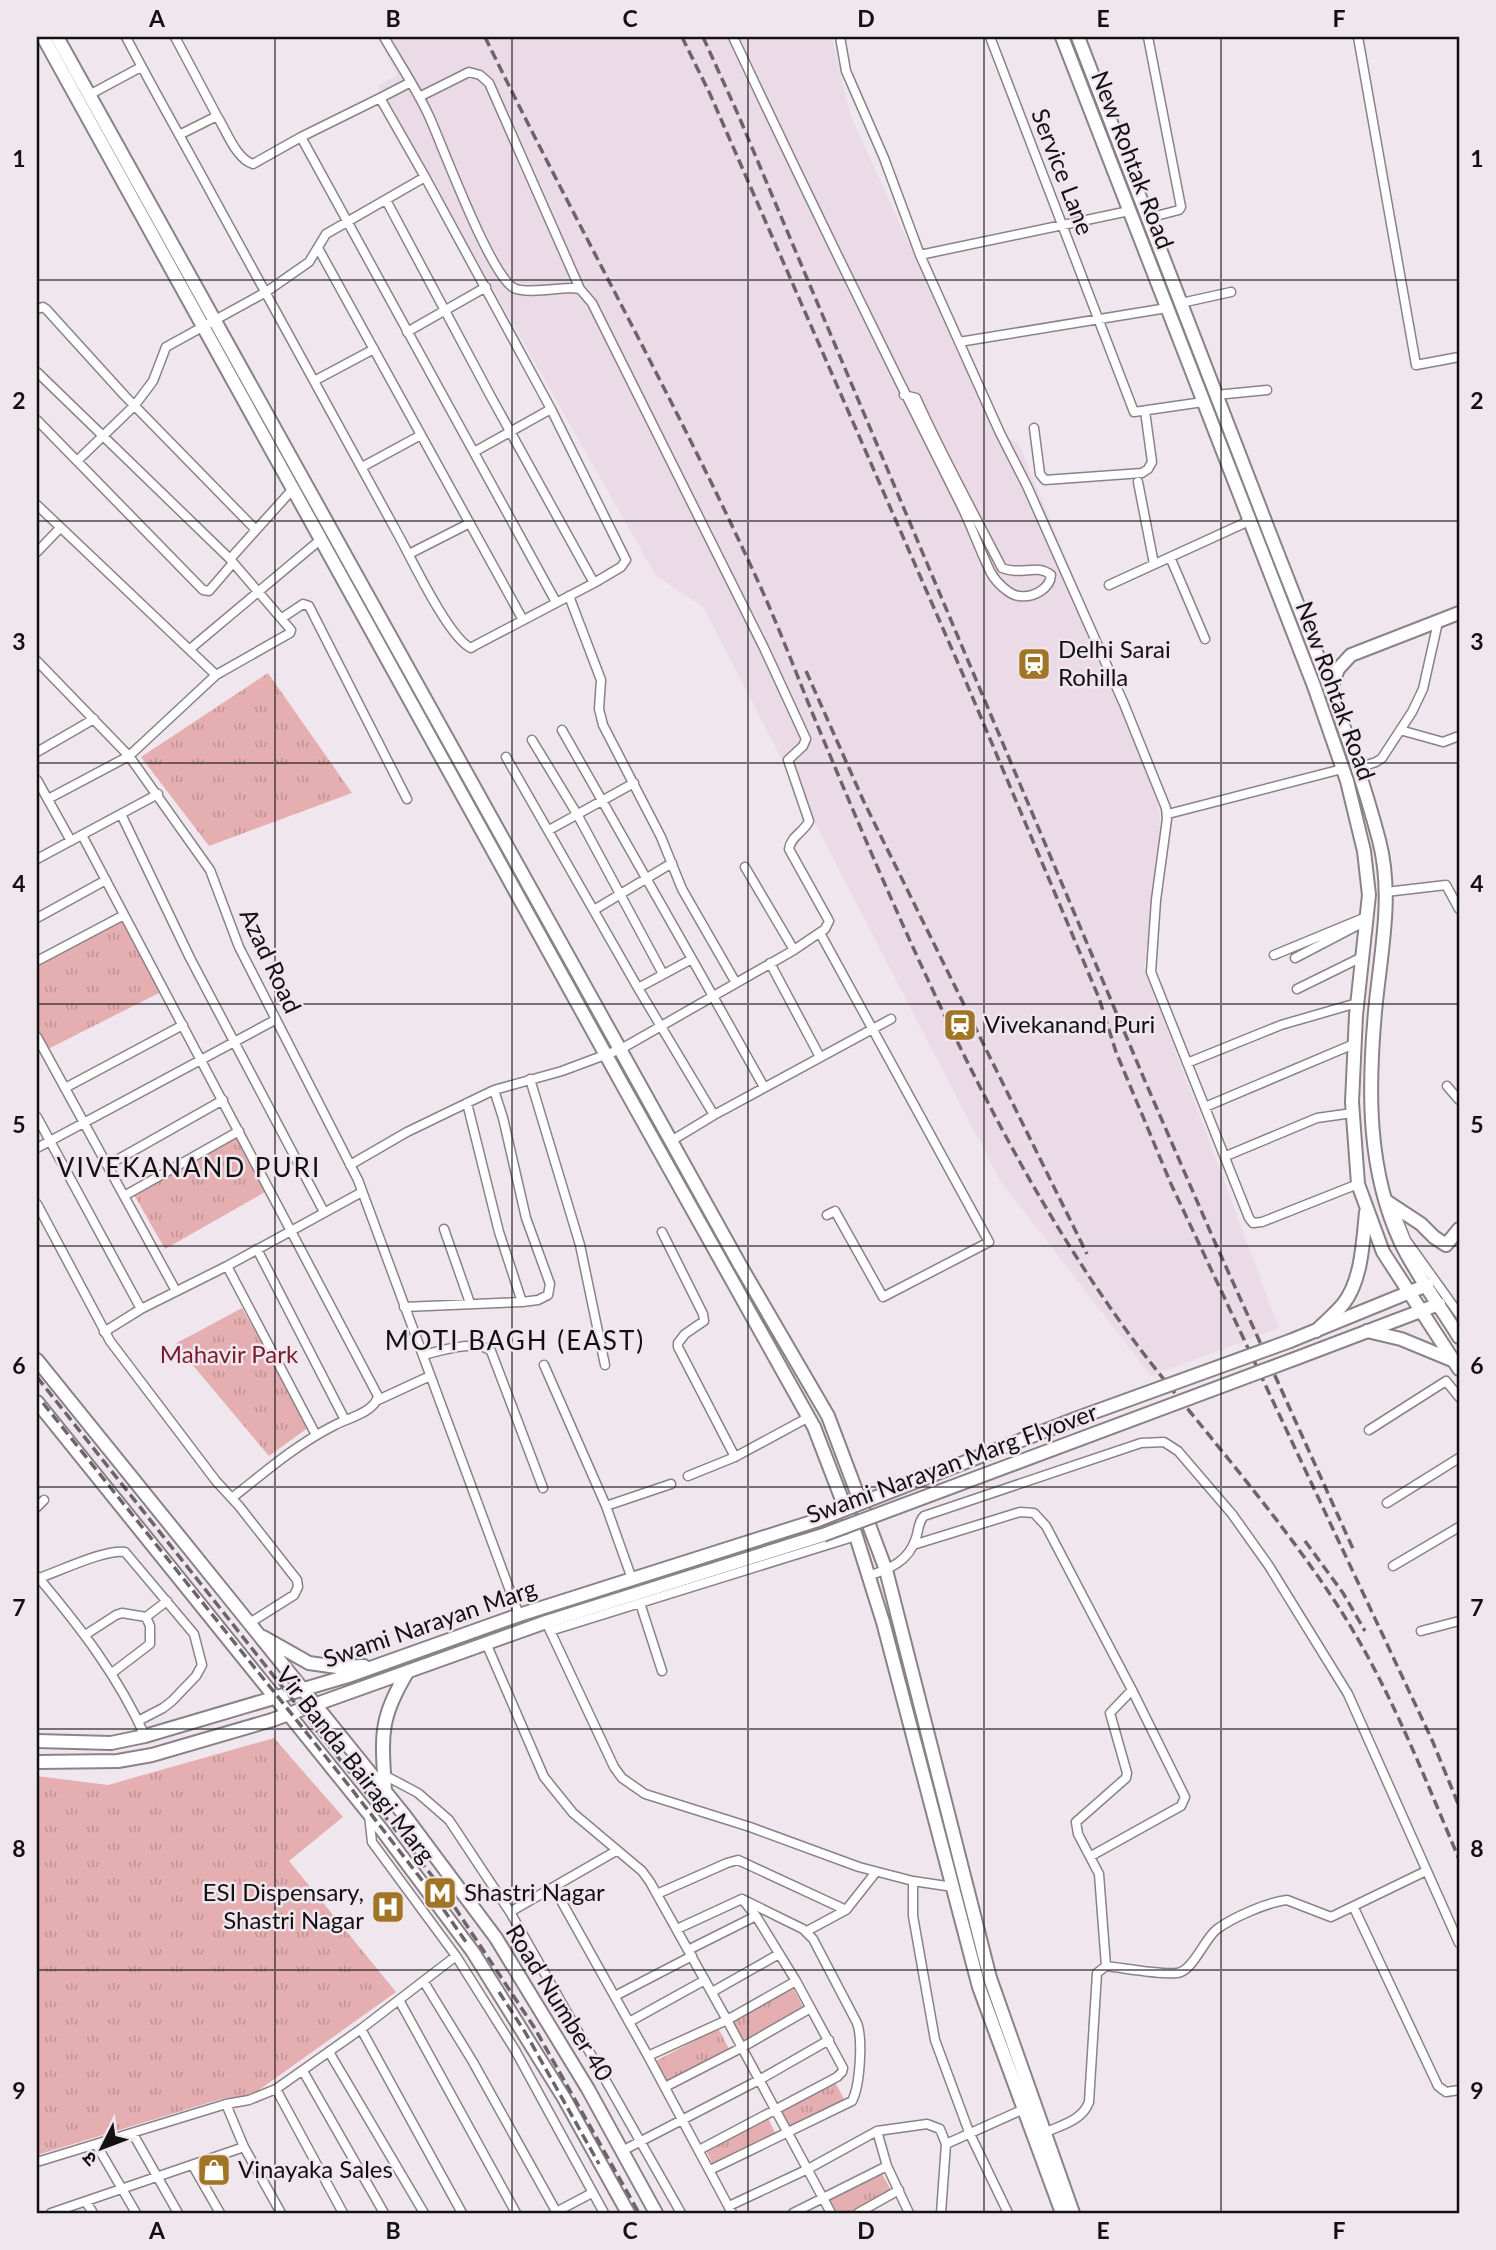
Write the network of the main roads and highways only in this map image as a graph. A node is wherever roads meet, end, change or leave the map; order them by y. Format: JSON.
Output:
{"nodes":[{"id":1,"x":43,"y":37,"type":"edge"},
{"id":2,"x":57,"y":37,"type":"edge"},
{"id":3,"x":1062,"y":37,"type":"edge"},
{"id":4,"x":1078,"y":37,"type":"edge"},
{"id":5,"x":209,"y":324,"type":"junction"},
{"id":6,"x":1459,"y":613,"type":"edge"},
{"id":7,"x":1330,"y":691,"type":"junction"},
{"id":8,"x":1389,"y":1203,"type":"junction"},
{"id":9,"x":1366,"y":1212,"type":"junction"},
{"id":10,"x":1459,"y":1228,"type":"edge"},
{"id":11,"x":1427,"y":1285,"type":"junction"},
{"id":12,"x":1409,"y":1292,"type":"junction"},
{"id":13,"x":1439,"y":1304,"type":"junction"},
{"id":14,"x":1421,"y":1310,"type":"junction"},
{"id":15,"x":1316,"y":1331,"type":"junction"},
{"id":16,"x":1367,"y":1331,"type":"junction"},
{"id":17,"x":1459,"y":1337,"type":"edge"},
{"id":18,"x":37,"y":1360,"type":"edge"},
{"id":19,"x":1456,"y":1364,"type":"edge"},
{"id":20,"x":37,"y":1402,"type":"edge"},
{"id":21,"x":632,"y":1579,"type":"joint"},
{"id":22,"x":548,"y":1627,"type":"joint"},
{"id":23,"x":252,"y":1629,"type":"junction"},
{"id":24,"x":376,"y":1666,"type":"junction"},
{"id":25,"x":408,"y":1671,"type":"junction"},
{"id":26,"x":302,"y":1689,"type":"junction"},
{"id":27,"x":275,"y":1696,"type":"junction"},
{"id":28,"x":315,"y":1705,"type":"junction"},
{"id":29,"x":289,"y":1714,"type":"junction"},
{"id":30,"x":37,"y":1741,"type":"edge"},
{"id":31,"x":37,"y":1762,"type":"edge"},
{"id":32,"x":385,"y":1792,"type":"junction"},
{"id":33,"x":628,"y":2213,"type":"edge"},
{"id":34,"x":656,"y":2213,"type":"edge"},
{"id":35,"x":1062,"y":2213,"type":"edge"},
{"id":36,"x":1073,"y":2213,"type":"edge"}],
"edges":[{"from":1,"to":5,"type":"main road"},
{"from":2,"to":5,"type":"main road"},
{"from":3,"to":9,"type":"main road","name":"New Rohtak Road"},
{"from":4,"to":7,"type":"main road","name":"New Rohtak Road"},
{"from":5,"to":35,"type":"main road"},
{"from":5,"to":36,"type":"main road"},
{"from":6,"to":7,"type":"main road"},
{"from":7,"to":8,"type":"main road","name":"New Rohtak Road"},
{"from":8,"to":10,"type":"main road"},
{"from":8,"to":11,"type":"main road","name":"New Rohtak Road"},
{"from":9,"to":12,"type":"main road","name":"New Rohtak Road"},
{"from":9,"to":15,"type":"main road"},
{"from":11,"to":12,"type":"main road"},
{"from":11,"to":13,"type":"main road","name":"New Rohtak Road"},
{"from":12,"to":14,"type":"main road","name":"New Rohtak Road"},
{"from":12,"to":15,"type":"main road"},
{"from":13,"to":14,"type":"main road"},
{"from":13,"to":17,"type":"main road","name":"New Rohtak Road"},
{"from":14,"to":16,"type":"main road"},
{"from":14,"to":19,"type":"main road","name":"New Rohtak Road"},
{"from":15,"to":21,"type":"main road","name":"Swami Narayan Marg Flyover","bridge":true},
{"from":16,"to":19,"type":"main road"},
{"from":16,"to":22,"type":"main road","name":"Swami Narayan Marg Flyover","bridge":true},
{"from":18,"to":23,"type":"main road","name":"Vir Banda Bairagi Marg"},
{"from":20,"to":27,"type":"main road","name":"Vir Banda Bairagi Marg"},
{"from":21,"to":24,"type":"main road","name":"Swami Narayan Marg"},
{"from":22,"to":25,"type":"main road","name":"Swami Narayan Marg"},
{"from":23,"to":24,"type":"main road"},
{"from":23,"to":26,"type":"main road","name":"Vir Banda Bairagi Marg"},
{"from":24,"to":26,"type":"main road","name":"Swami Narayan Marg"},
{"from":25,"to":28,"type":"main road","name":"Swami Narayan Marg"},
{"from":25,"to":32,"type":"main road"},
{"from":26,"to":27,"type":"main road","name":"Swami Narayan Marg"},
{"from":26,"to":28,"type":"main road","name":"Vir Banda Bairagi Marg"},
{"from":27,"to":29,"type":"main road","name":"Vir Banda Bairagi Marg"},
{"from":27,"to":30,"type":"main road","name":"Swami Narayan Marg"},
{"from":28,"to":29,"type":"main road","name":"Swami Narayan Marg"},
{"from":28,"to":32,"type":"main road","name":"Vir Banda Bairagi Marg"},
{"from":29,"to":31,"type":"main road","name":"Swami Narayan Marg"},
{"from":29,"to":33,"type":"main road","name":"Vir Banda Bairagi Marg"},
{"from":32,"to":34,"type":"main road","name":"Road Number 40"}]}
